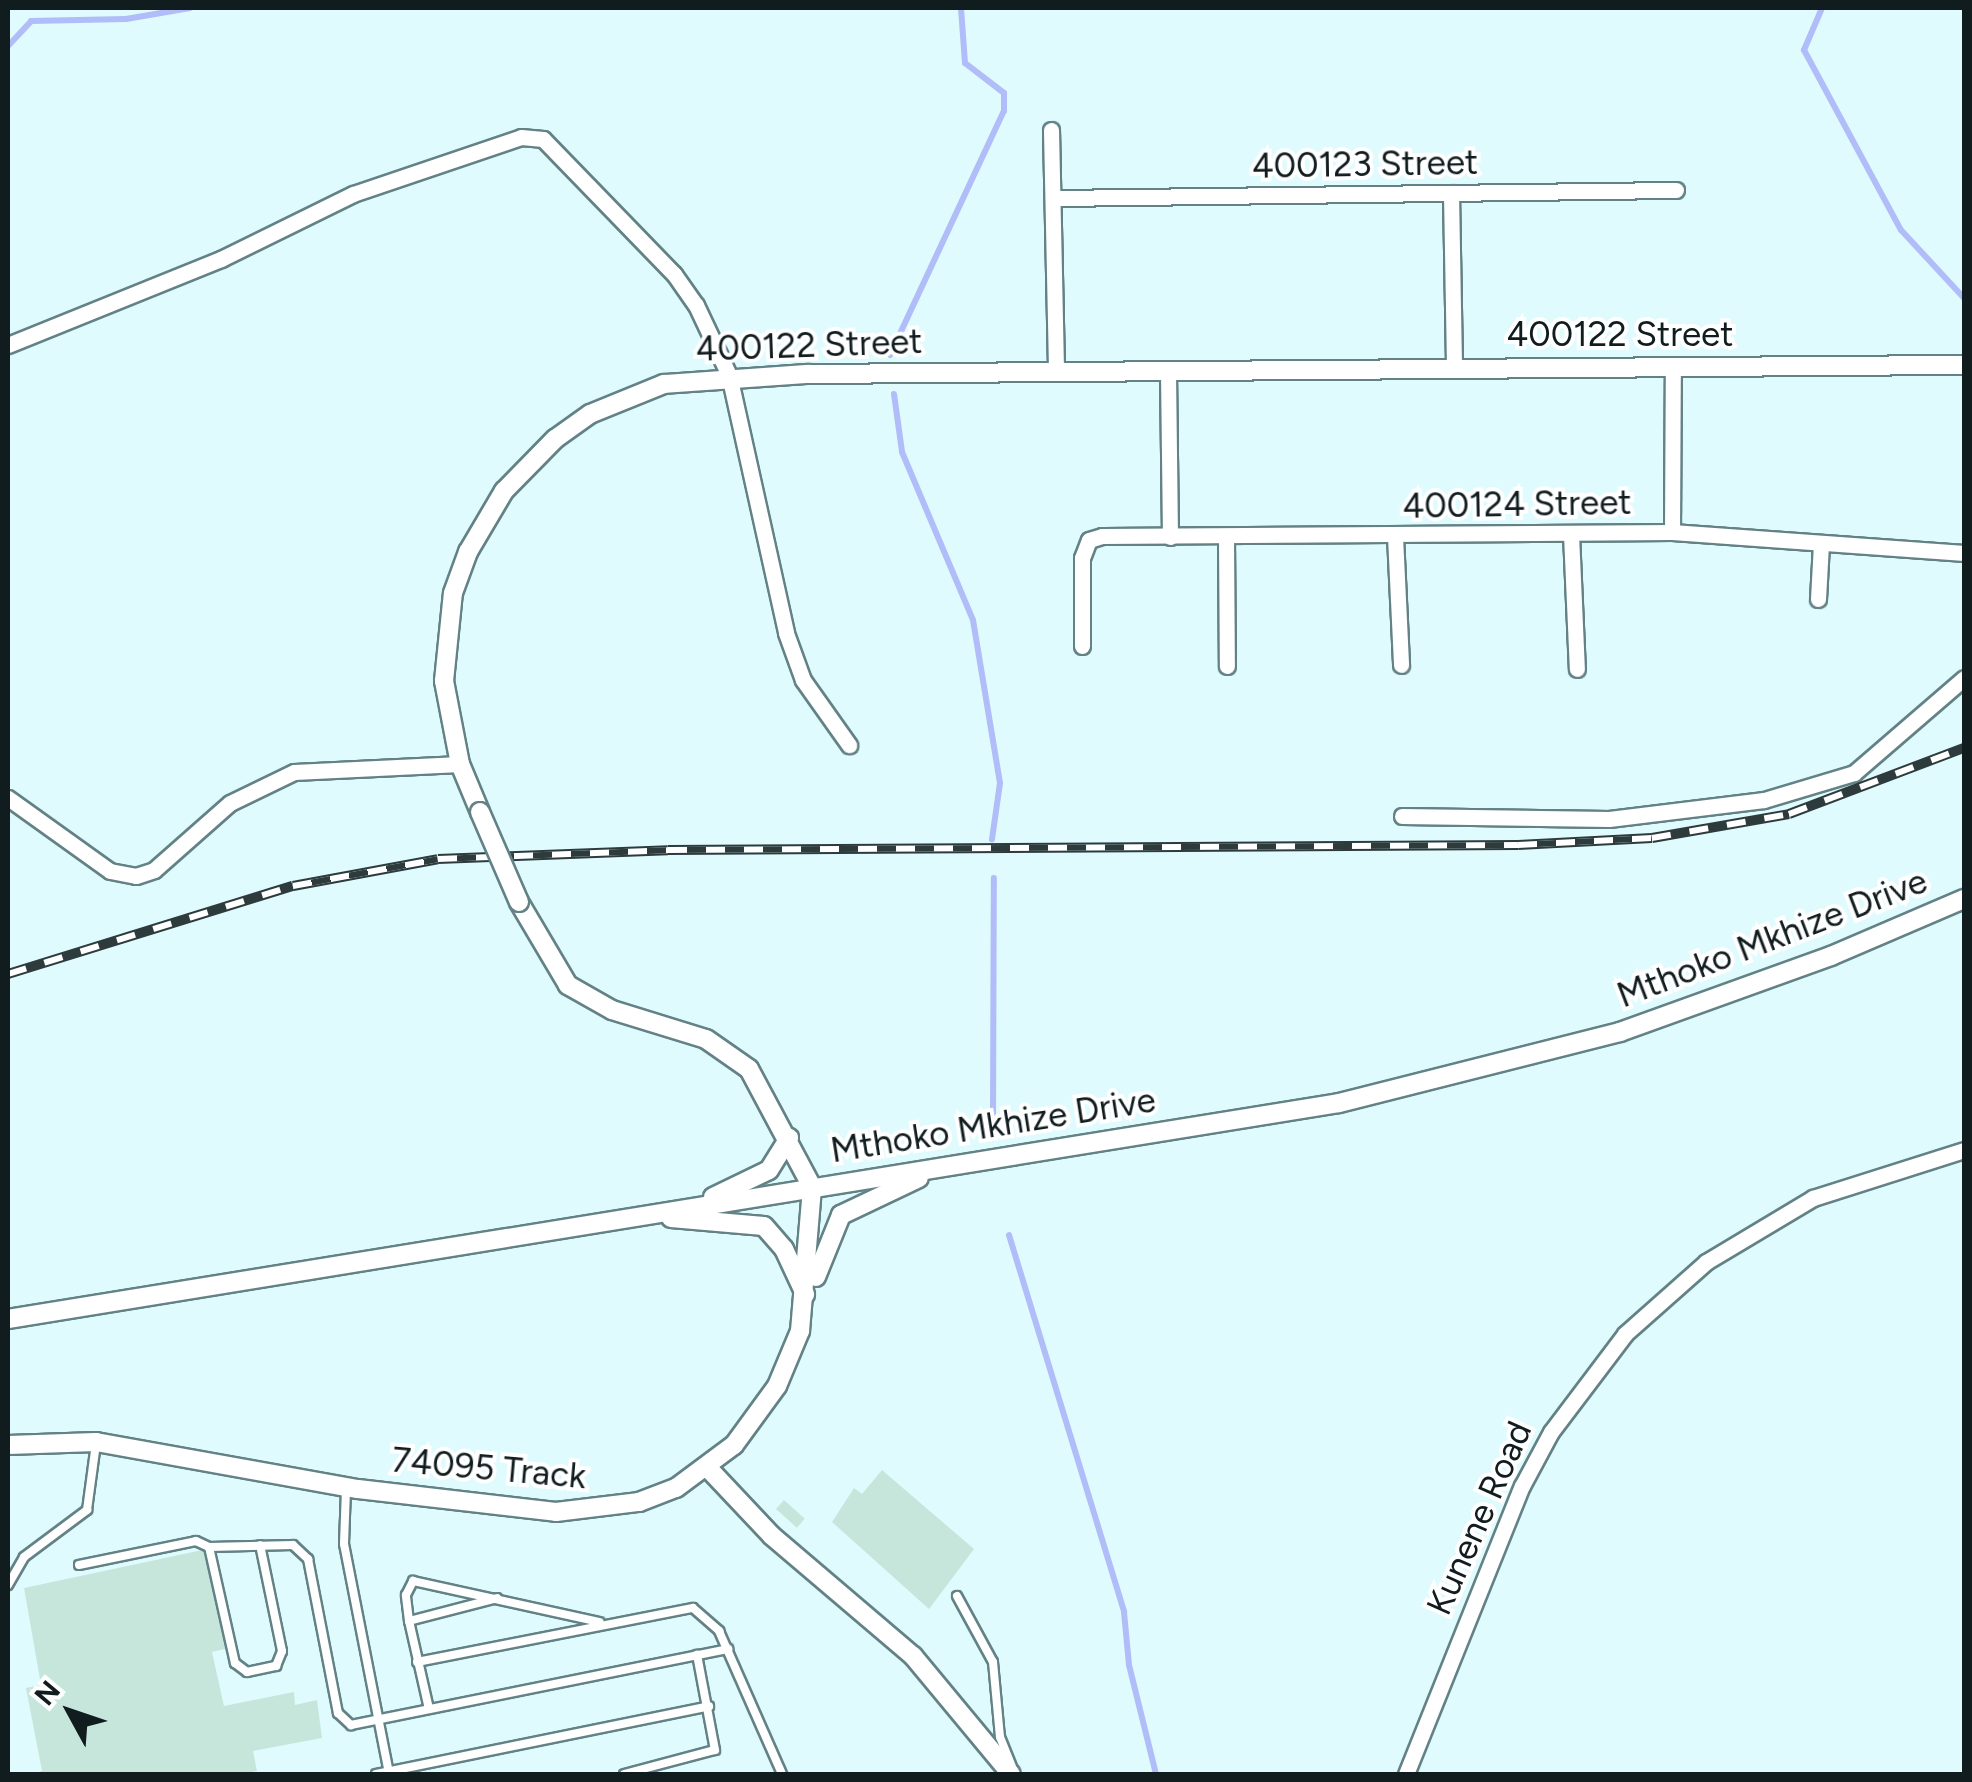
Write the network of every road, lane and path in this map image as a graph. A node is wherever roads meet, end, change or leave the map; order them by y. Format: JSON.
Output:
{"nodes":[{"id":1,"x":1051,"y":130,"type":"dead end"},
{"id":2,"x":1676,"y":190,"type":"dead end"},
{"id":3,"x":1451,"y":193,"type":"junction"},
{"id":4,"x":1054,"y":198,"type":"junction"},
{"id":5,"x":8,"y":345,"type":"edge"},
{"id":6,"x":1964,"y":365,"type":"edge"},
{"id":7,"x":1673,"y":366,"type":"junction"},
{"id":8,"x":1454,"y":368,"type":"junction"},
{"id":9,"x":1056,"y":372,"type":"junction"},
{"id":10,"x":1168,"y":372,"type":"junction"},
{"id":11,"x":729,"y":375,"type":"junction"},
{"id":12,"x":1672,"y":532,"type":"junction"},
{"id":13,"x":1572,"y":534,"type":"junction"},
{"id":14,"x":1395,"y":536,"type":"junction"},
{"id":15,"x":1170,"y":537,"type":"junction"},
{"id":16,"x":1226,"y":538,"type":"junction"},
{"id":17,"x":1821,"y":542,"type":"junction"},
{"id":18,"x":1964,"y":553,"type":"edge"},
{"id":19,"x":1818,"y":598,"type":"dead end"},
{"id":20,"x":1082,"y":646,"type":"dead end"},
{"id":21,"x":1401,"y":665,"type":"dead end"},
{"id":22,"x":1228,"y":666,"type":"dead end"},
{"id":23,"x":1578,"y":669,"type":"dead end"},
{"id":24,"x":1964,"y":678,"type":"edge"},
{"id":25,"x":849,"y":745,"type":"dead end"},
{"id":26,"x":460,"y":764,"type":"junction"},
{"id":27,"x":8,"y":798,"type":"edge"},
{"id":28,"x":1402,"y":816,"type":"dead end"},
{"id":29,"x":1964,"y":899,"type":"edge"},
{"id":30,"x":788,"y":1138,"type":"junction"},
{"id":31,"x":1964,"y":1150,"type":"edge"},
{"id":32,"x":947,"y":1167,"type":"junction"},
{"id":33,"x":812,"y":1187,"type":"junction"},
{"id":34,"x":690,"y":1207,"type":"junction"},
{"id":35,"x":625,"y":1217,"type":"junction"},
{"id":36,"x":806,"y":1294,"type":"junction"},
{"id":37,"x":8,"y":1319,"type":"edge"},
{"id":38,"x":800,"y":1330,"type":"junction"},
{"id":39,"x":96,"y":1442,"type":"junction"},
{"id":40,"x":8,"y":1445,"type":"edge"},
{"id":41,"x":707,"y":1467,"type":"junction"},
{"id":42,"x":346,"y":1487,"type":"junction"},
{"id":43,"x":260,"y":1545,"type":"junction"},
{"id":44,"x":209,"y":1547,"type":"junction"},
{"id":45,"x":79,"y":1564,"type":"dead end"},
{"id":46,"x":8,"y":1585,"type":"edge"},
{"id":47,"x":956,"y":1596,"type":"dead end"},
{"id":48,"x":500,"y":1598,"type":"junction"},
{"id":49,"x":409,"y":1621,"type":"junction"},
{"id":50,"x":602,"y":1623,"type":"junction"},
{"id":51,"x":728,"y":1648,"type":"junction"},
{"id":52,"x":697,"y":1655,"type":"junction"},
{"id":53,"x":418,"y":1662,"type":"junction"},
{"id":54,"x":709,"y":1706,"type":"junction"},
{"id":55,"x":429,"y":1710,"type":"junction"},
{"id":56,"x":379,"y":1720,"type":"junction"},
{"id":57,"x":389,"y":1773,"type":"edge"},
{"id":58,"x":376,"y":1774,"type":"edge"},
{"id":59,"x":624,"y":1774,"type":"edge"},
{"id":60,"x":782,"y":1774,"type":"edge"},
{"id":61,"x":1014,"y":1774,"type":"edge"},
{"id":62,"x":1406,"y":1774,"type":"edge"}],
"edges":[{"from":1,"to":4,"type":"street"},
{"from":2,"to":3,"type":"street","name":"400123 Street"},
{"from":3,"to":4,"type":"street","name":"400123 Street"},
{"from":3,"to":8,"type":"street"},
{"from":4,"to":9,"type":"street"},
{"from":5,"to":11,"type":"street"},
{"from":6,"to":7,"type":"street","name":"400122 Street"},
{"from":7,"to":8,"type":"street","name":"400122 Street"},
{"from":7,"to":12,"type":"street"},
{"from":8,"to":10,"type":"street","name":"400122 Street"},
{"from":9,"to":10,"type":"street","name":"400122 Street"},
{"from":9,"to":11,"type":"street","name":"400122 Street"},
{"from":10,"to":15,"type":"street"},
{"from":11,"to":25,"type":"street"},
{"from":11,"to":26,"type":"street","name":"400122 Street"},
{"from":12,"to":13,"type":"street","name":"400124 Street"},
{"from":12,"to":17,"type":"street","name":"400124 Street"},
{"from":13,"to":14,"type":"street","name":"400124 Street"},
{"from":13,"to":23,"type":"street"},
{"from":14,"to":16,"type":"street","name":"400124 Street"},
{"from":14,"to":21,"type":"street"},
{"from":15,"to":16,"type":"street","name":"400124 Street"},
{"from":15,"to":20,"type":"street","name":"400124 Street"},
{"from":16,"to":22,"type":"street"},
{"from":17,"to":18,"type":"street","name":"400124 Street"},
{"from":17,"to":19,"type":"street"},
{"from":24,"to":28,"type":"street"},
{"from":26,"to":27,"type":"street"},
{"from":26,"to":30,"type":"street","name":"400122 Street","bridge":true},
{"from":29,"to":32,"type":"street","name":"Mthoko Mkhize Drive"},
{"from":30,"to":33,"type":"street","name":"400122 Street"},
{"from":30,"to":34,"type":"street"},
{"from":31,"to":62,"type":"street","name":"Kunene Road"},
{"from":32,"to":33,"type":"street","name":"Mthoko Mkhize Drive"},
{"from":32,"to":38,"type":"street"},
{"from":33,"to":34,"type":"street","name":"Mthoko Mkhize Drive"},
{"from":33,"to":36,"type":"street","name":"74095 Track"},
{"from":34,"to":35,"type":"street","name":"Mthoko Mkhize Drive"},
{"from":35,"to":36,"type":"street"},
{"from":35,"to":37,"type":"street","name":"Mthoko Mkhize Drive"},
{"from":36,"to":38,"type":"street","name":"74095 Track"},
{"from":38,"to":41,"type":"street","name":"74095 Track"},
{"from":39,"to":40,"type":"street","name":"74095 Track"},
{"from":39,"to":42,"type":"street","name":"74095 Track"},
{"from":39,"to":46,"type":"lane"},
{"from":41,"to":42,"type":"street","name":"74095 Track"},
{"from":41,"to":61,"type":"street"},
{"from":42,"to":56,"type":"lane"},
{"from":43,"to":44,"type":"lane"},
{"from":43,"to":44,"type":"lane"},
{"from":43,"to":56,"type":"lane"},
{"from":44,"to":45,"type":"lane"},
{"from":47,"to":61,"type":"lane"},
{"from":48,"to":49,"type":"lane"},
{"from":48,"to":49,"type":"lane"},
{"from":48,"to":50,"type":"lane"},
{"from":49,"to":53,"type":"lane"},
{"from":50,"to":51,"type":"lane"},
{"from":50,"to":53,"type":"lane"},
{"from":51,"to":52,"type":"lane"},
{"from":51,"to":60,"type":"lane"},
{"from":52,"to":54,"type":"lane"},
{"from":52,"to":55,"type":"lane"},
{"from":53,"to":55,"type":"lane"},
{"from":54,"to":57,"type":"lane"},
{"from":54,"to":59,"type":"lane"},
{"from":55,"to":56,"type":"lane"},
{"from":56,"to":57,"type":"lane"},
{"from":57,"to":58,"type":"lane"}]}
